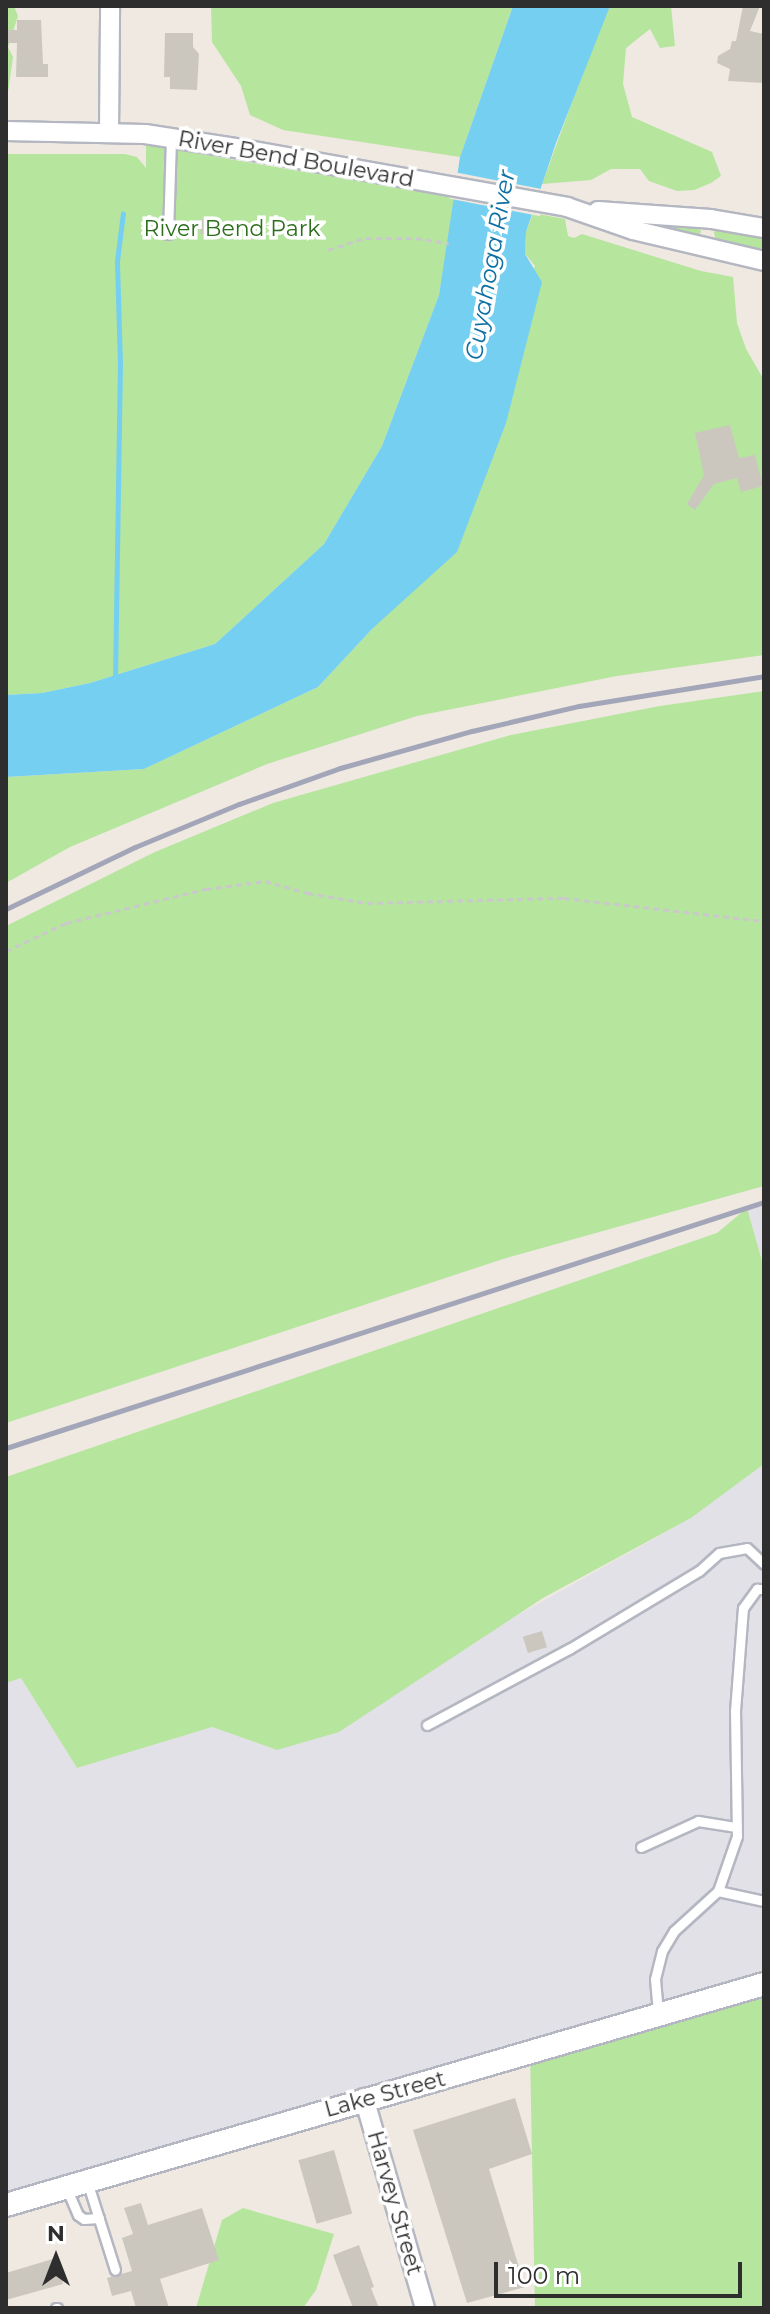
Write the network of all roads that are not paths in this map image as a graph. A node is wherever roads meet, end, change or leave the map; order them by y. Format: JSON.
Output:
{"nodes":[{"id":1,"x":110,"y":6,"type":"edge"},
{"id":2,"x":6,"y":131,"type":"edge"},
{"id":3,"x":109,"y":132,"type":"junction"},
{"id":4,"x":171,"y":137,"type":"junction"},
{"id":5,"x":576,"y":209,"type":"junction"},
{"id":6,"x":711,"y":219,"type":"junction"},
{"id":7,"x":764,"y":228,"type":"edge"},
{"id":8,"x":168,"y":234,"type":"dead end"},
{"id":9,"x":706,"y":250,"type":"junction"},
{"id":10,"x":764,"y":261,"type":"edge"},
{"id":11,"x":764,"y":1564,"type":"edge"},
{"id":12,"x":764,"y":1589,"type":"edge"},
{"id":13,"x":427,"y":1725,"type":"dead end"},
{"id":14,"x":737,"y":1827,"type":"junction"},
{"id":15,"x":641,"y":1847,"type":"dead end"},
{"id":16,"x":718,"y":1891,"type":"junction"},
{"id":17,"x":764,"y":1901,"type":"edge"},
{"id":18,"x":764,"y":1984,"type":"edge"},
{"id":19,"x":658,"y":2016,"type":"junction"},
{"id":20,"x":364,"y":2098,"type":"junction"},
{"id":21,"x":76,"y":2184,"type":"junction"},
{"id":22,"x":6,"y":2205,"type":"edge"},
{"id":23,"x":99,"y":2218,"type":"junction"},
{"id":24,"x":115,"y":2270,"type":"dead end"},
{"id":25,"x":425,"y":2308,"type":"edge"}],
"edges":[{"from":1,"to":3,"type":"street"},
{"from":2,"to":3,"type":"street","name":"River Bend Boulevard"},
{"from":3,"to":4,"type":"street","name":"River Bend Boulevard"},
{"from":4,"to":5,"type":"street","name":"River Bend Boulevard"},
{"from":4,"to":8,"type":"lane"},
{"from":5,"to":6,"type":"street","name":"River Bend Boulevard"},
{"from":5,"to":9,"type":"street","name":"River Bend Boulevard"},
{"from":6,"to":7,"type":"street","name":"River Bend Boulevard"},
{"from":6,"to":9,"type":"lane"},
{"from":9,"to":10,"type":"street","name":"River Bend Boulevard"},
{"from":11,"to":13,"type":"lane"},
{"from":12,"to":14,"type":"lane"},
{"from":14,"to":15,"type":"lane"},
{"from":14,"to":16,"type":"lane"},
{"from":16,"to":17,"type":"lane"},
{"from":16,"to":19,"type":"lane"},
{"from":18,"to":19,"type":"street","name":"Lake Street"},
{"from":19,"to":20,"type":"street","name":"Lake Street"},
{"from":20,"to":21,"type":"street","name":"Lake Street"},
{"from":20,"to":25,"type":"street","name":"Harvey Street"},
{"from":21,"to":22,"type":"street","name":"Lake Street"},
{"from":21,"to":23,"type":"lane"},
{"from":21,"to":23,"type":"lane"},
{"from":23,"to":24,"type":"lane"}]}
